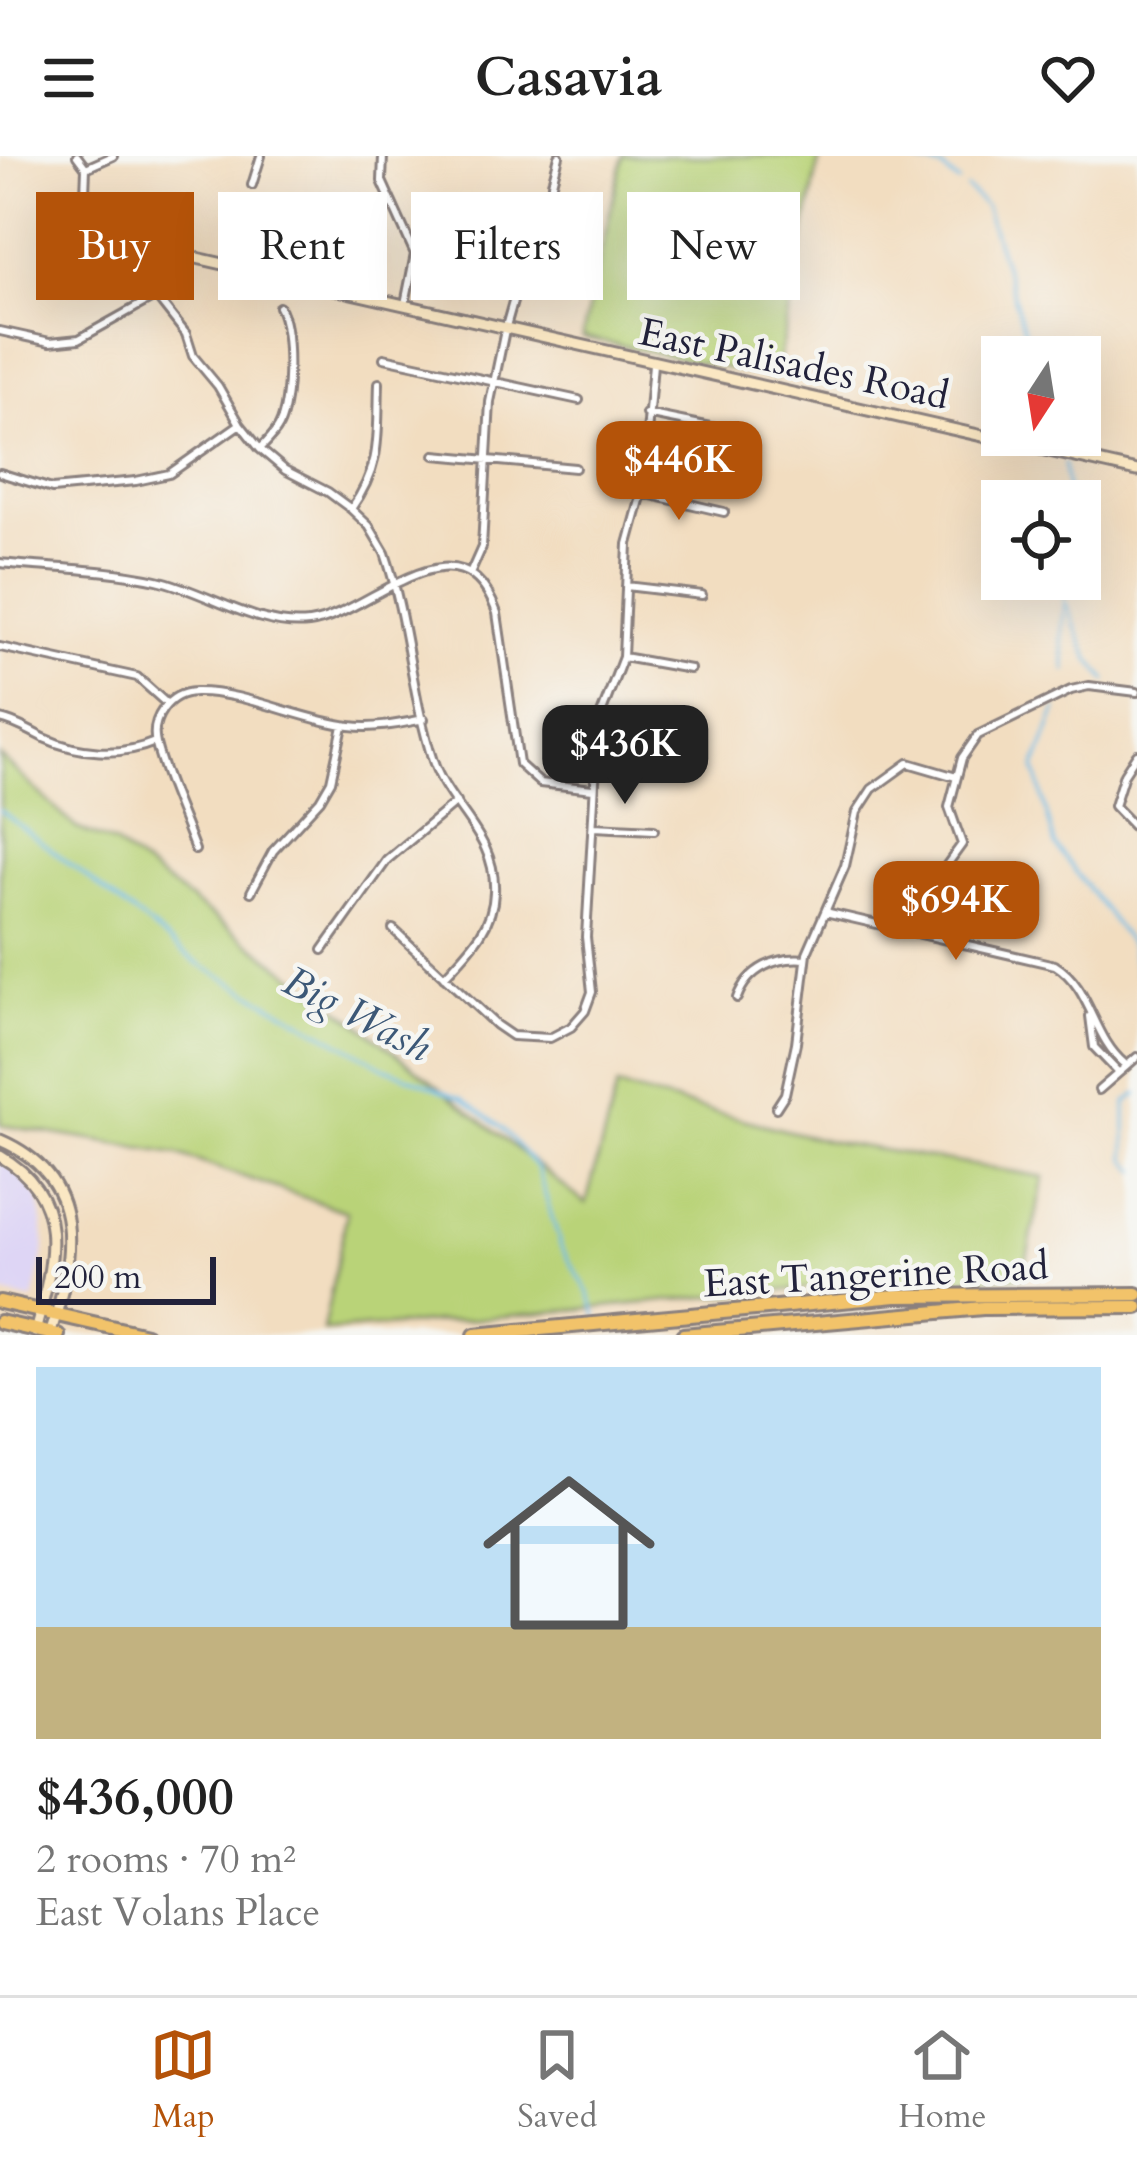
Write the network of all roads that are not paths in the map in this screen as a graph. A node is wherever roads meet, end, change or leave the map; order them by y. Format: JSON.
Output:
{"nodes":[{"id":1,"x":77,"y":156,"type":"edge"},
{"id":2,"x":113,"y":156,"type":"edge"},
{"id":3,"x":262,"y":156,"type":"edge"},
{"id":4,"x":383,"y":156,"type":"edge"},
{"id":5,"x":559,"y":156,"type":"edge"},
{"id":6,"x":86,"y":168,"type":"junction"},
{"id":7,"x":252,"y":185,"type":"dead end"},
{"id":8,"x":85,"y":192,"type":"edge"},
{"id":9,"x":194,"y":258,"type":"edge"},
{"id":10,"x":149,"y":300,"type":"edge"},
{"id":11,"x":159,"y":300,"type":"edge"},
{"id":12,"x":279,"y":308,"type":"dead end"},
{"id":13,"x":404,"y":308,"type":"junction"},
{"id":14,"x":505,"y":330,"type":"junction"},
{"id":15,"x":0,"y":331,"type":"edge"},
{"id":16,"x":384,"y":358,"type":"dead end"},
{"id":17,"x":653,"y":364,"type":"junction"},
{"id":18,"x":494,"y":382,"type":"junction"},
{"id":19,"x":379,"y":383,"type":"dead end"},
{"id":20,"x":579,"y":400,"type":"dead end"},
{"id":21,"x":646,"y":414,"type":"junction"},
{"id":22,"x":240,"y":424,"type":"junction"},
{"id":23,"x":981,"y":431,"type":"edge"},
{"id":24,"x":735,"y":432,"type":"dead end"},
{"id":25,"x":260,"y":449,"type":"junction"},
{"id":26,"x":435,"y":455,"type":"dead end"},
{"id":27,"x":1084,"y":456,"type":"edge"},
{"id":28,"x":487,"y":459,"type":"junction"},
{"id":29,"x":575,"y":468,"type":"dead end"},
{"id":30,"x":1137,"y":471,"type":"edge"},
{"id":31,"x":0,"y":473,"type":"edge"},
{"id":32,"x":642,"y":493,"type":"junction"},
{"id":33,"x":351,"y":508,"type":"junction"},
{"id":34,"x":724,"y":512,"type":"dead end"},
{"id":35,"x":0,"y":563,"type":"edge"},
{"id":36,"x":470,"y":574,"type":"junction"},
{"id":37,"x":395,"y":584,"type":"junction"},
{"id":38,"x":626,"y":586,"type":"junction"},
{"id":39,"x":702,"y":595,"type":"dead end"},
{"id":40,"x":0,"y":647,"type":"edge"},
{"id":41,"x":623,"y":657,"type":"junction"},
{"id":42,"x":690,"y":669,"type":"dead end"},
{"id":43,"x":1137,"y":692,"type":"edge"},
{"id":44,"x":166,"y":703,"type":"junction"},
{"id":45,"x":0,"y":719,"type":"edge"},
{"id":46,"x":424,"y":719,"type":"junction"},
{"id":47,"x":344,"y":725,"type":"junction"},
{"id":48,"x":155,"y":742,"type":"junction"},
{"id":49,"x":597,"y":747,"type":"junction"},
{"id":50,"x":669,"y":752,"type":"dead end"},
{"id":51,"x":1137,"y":754,"type":"edge"},
{"id":52,"x":956,"y":777,"type":"junction"},
{"id":53,"x":593,"y":789,"type":"junction"},
{"id":54,"x":456,"y":802,"type":"junction"},
{"id":55,"x":594,"y":827,"type":"junction"},
{"id":56,"x":654,"y":830,"type":"dead end"},
{"id":57,"x":1137,"y":830,"type":"edge"},
{"id":58,"x":195,"y":850,"type":"dead end"},
{"id":59,"x":251,"y":892,"type":"dead end"},
{"id":60,"x":825,"y":912,"type":"junction"},
{"id":61,"x":393,"y":929,"type":"dead end"},
{"id":62,"x":924,"y":934,"type":"junction"},
{"id":63,"x":322,"y":950,"type":"dead end"},
{"id":64,"x":806,"y":959,"type":"junction"},
{"id":65,"x":444,"y":977,"type":"junction"},
{"id":66,"x":737,"y":998,"type":"dead end"},
{"id":67,"x":1090,"y":1016,"type":"junction"},
{"id":68,"x":1137,"y":1057,"type":"edge"},
{"id":69,"x":1125,"y":1064,"type":"junction"},
{"id":70,"x":1117,"y":1071,"type":"junction"},
{"id":71,"x":1099,"y":1090,"type":"dead end"},
{"id":72,"x":776,"y":1108,"type":"dead end"},
{"id":73,"x":0,"y":1140,"type":"edge"},
{"id":74,"x":0,"y":1156,"type":"edge"},
{"id":75,"x":1137,"y":1294,"type":"edge"},
{"id":76,"x":0,"y":1302,"type":"edge"},
{"id":77,"x":1137,"y":1307,"type":"edge"},
{"id":78,"x":40,"y":1311,"type":"junction"},
{"id":79,"x":57,"y":1316,"type":"junction"},
{"id":80,"x":0,"y":1322,"type":"edge"},
{"id":81,"x":46,"y":1334,"type":"edge"},
{"id":82,"x":491,"y":1334,"type":"edge"},
{"id":83,"x":146,"y":1335,"type":"edge"},
{"id":84,"x":475,"y":1335,"type":"edge"},
{"id":85,"x":683,"y":1335,"type":"edge"}],
"edges":[{"from":1,"to":6,"type":"street"},
{"from":2,"to":6,"type":"street"},
{"from":3,"to":7,"type":"street"},
{"from":4,"to":13,"type":"street"},
{"from":5,"to":14,"type":"street"},
{"from":6,"to":8,"type":"street","name":"East Palisades Road"},
{"from":9,"to":13,"type":"street","name":"East Palisades Road"},
{"from":10,"to":15,"type":"street"},
{"from":11,"to":22,"type":"street"},
{"from":12,"to":25,"type":"street"},
{"from":13,"to":14,"type":"street","name":"East Palisades Road"},
{"from":14,"to":17,"type":"street","name":"East Palisades Road"},
{"from":14,"to":18,"type":"street"},
{"from":16,"to":18,"type":"street"},
{"from":17,"to":21,"type":"street"},
{"from":17,"to":23,"type":"street","name":"East Palisades Road"},
{"from":18,"to":20,"type":"street"},
{"from":18,"to":28,"type":"street"},
{"from":19,"to":33,"type":"street"},
{"from":21,"to":24,"type":"street"},
{"from":21,"to":32,"type":"street"},
{"from":22,"to":25,"type":"street"},
{"from":22,"to":31,"type":"street"},
{"from":25,"to":33,"type":"street"},
{"from":26,"to":28,"type":"street"},
{"from":27,"to":30,"type":"street","name":"East Palisades Road"},
{"from":28,"to":29,"type":"street"},
{"from":28,"to":36,"type":"street"},
{"from":32,"to":34,"type":"street"},
{"from":32,"to":38,"type":"street"},
{"from":33,"to":37,"type":"street"},
{"from":35,"to":37,"type":"street"},
{"from":36,"to":37,"type":"street"},
{"from":36,"to":53,"type":"street"},
{"from":37,"to":46,"type":"street"},
{"from":38,"to":39,"type":"street"},
{"from":38,"to":41,"type":"street"},
{"from":40,"to":44,"type":"street"},
{"from":41,"to":42,"type":"street"},
{"from":41,"to":49,"type":"street"},
{"from":43,"to":52,"type":"street"},
{"from":44,"to":47,"type":"street"},
{"from":44,"to":48,"type":"street"},
{"from":45,"to":48,"type":"street"},
{"from":46,"to":47,"type":"street"},
{"from":46,"to":54,"type":"street"},
{"from":47,"to":59,"type":"street"},
{"from":48,"to":58,"type":"street"},
{"from":49,"to":50,"type":"street"},
{"from":49,"to":53,"type":"street"},
{"from":51,"to":57,"type":"street"},
{"from":52,"to":60,"type":"street"},
{"from":52,"to":62,"type":"street"},
{"from":53,"to":55,"type":"street"},
{"from":54,"to":63,"type":"street"},
{"from":54,"to":65,"type":"street"},
{"from":55,"to":56,"type":"street"},
{"from":55,"to":65,"type":"street"},
{"from":60,"to":62,"type":"street"},
{"from":60,"to":64,"type":"street"},
{"from":61,"to":65,"type":"street"},
{"from":62,"to":67,"type":"street"},
{"from":64,"to":66,"type":"street"},
{"from":64,"to":72,"type":"street"},
{"from":67,"to":69,"type":"street"},
{"from":67,"to":70,"type":"street"},
{"from":68,"to":69,"type":"street"},
{"from":69,"to":70,"type":"street"},
{"from":70,"to":71,"type":"street"},
{"from":73,"to":79,"type":"street"},
{"from":74,"to":78,"type":"street"},
{"from":75,"to":82,"type":"main road","name":"East Tangerine Road"},
{"from":76,"to":78,"type":"main road"},
{"from":77,"to":85,"type":"main road","name":"East Tangerine Road"},
{"from":78,"to":79,"type":"main road"},
{"from":78,"to":81,"type":"street"},
{"from":79,"to":81,"type":"street"},
{"from":79,"to":83,"type":"main road"},
{"from":80,"to":81,"type":"main road"},
{"from":82,"to":84,"type":"main road","name":"East Tangerine Road"}]}
